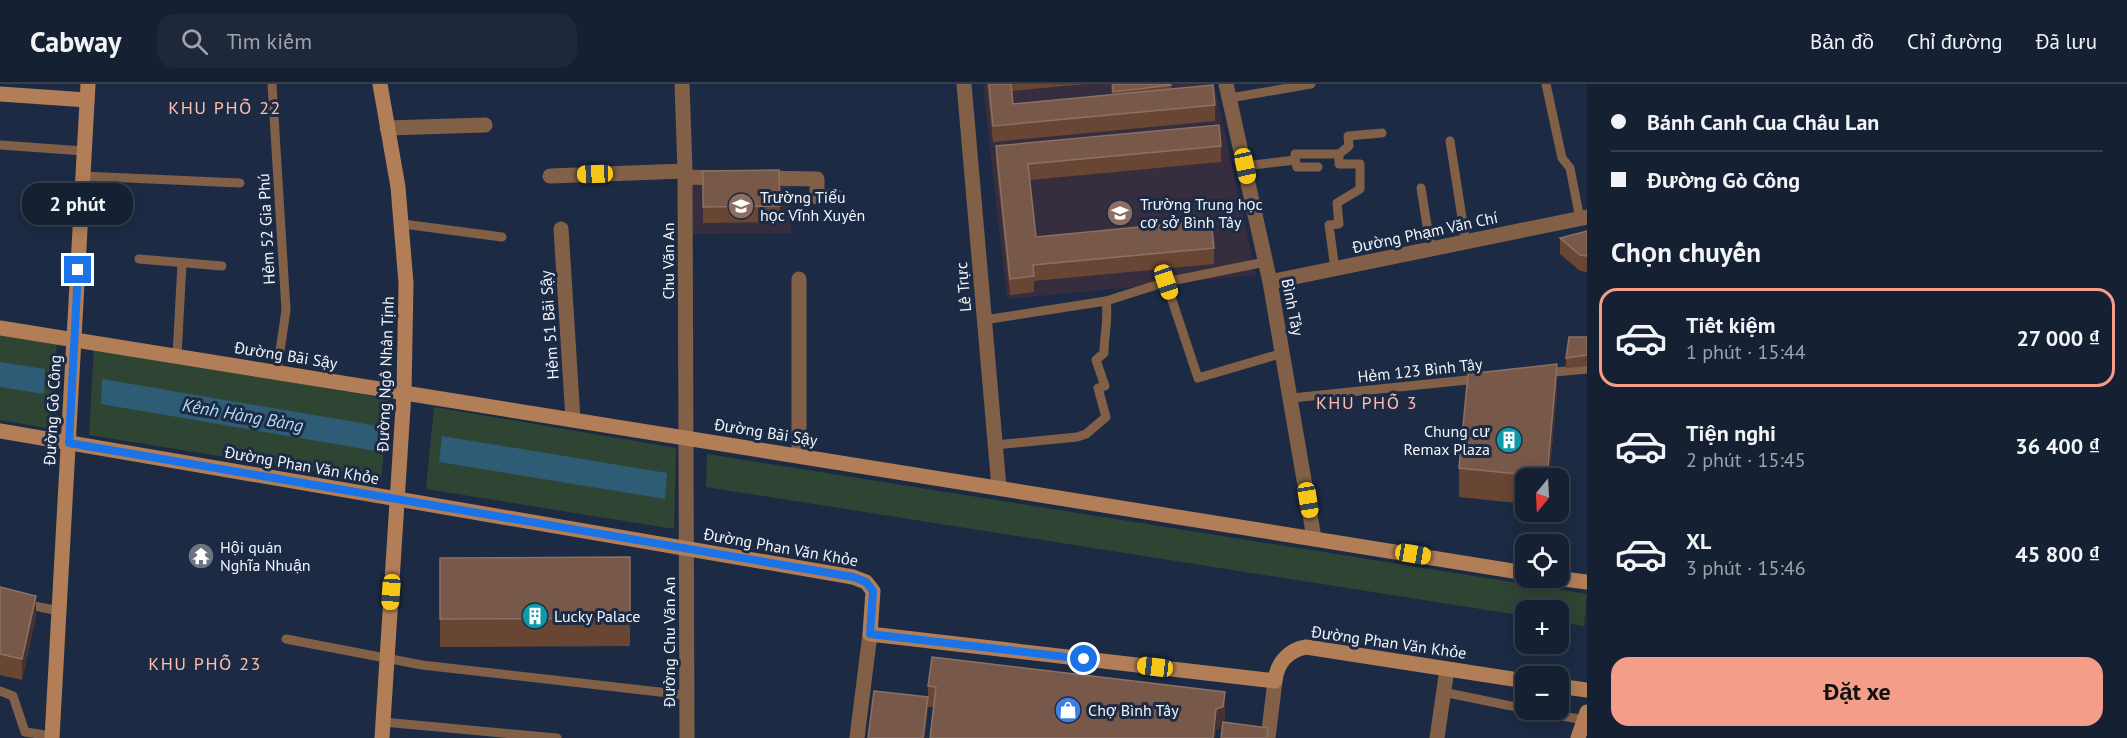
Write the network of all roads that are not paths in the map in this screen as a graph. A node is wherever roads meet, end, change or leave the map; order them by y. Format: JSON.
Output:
{"nodes":[{"id":1,"x":272,"y":84,"type":"edge"},
{"id":2,"x":380,"y":84,"type":"edge"},
{"id":3,"x":682,"y":84,"type":"edge"},
{"id":4,"x":964,"y":84,"type":"edge"},
{"id":5,"x":1311,"y":84,"type":"edge"},
{"id":6,"x":1546,"y":84,"type":"edge"},
{"id":7,"x":1228,"y":91,"type":"edge"},
{"id":8,"x":88,"y":92,"type":"edge"},
{"id":9,"x":0,"y":94,"type":"edge"},
{"id":10,"x":485,"y":125,"type":"dead end"},
{"id":11,"x":387,"y":128,"type":"junction"},
{"id":12,"x":1382,"y":133,"type":"dead end"},
{"id":13,"x":1450,"y":141,"type":"dead end"},
{"id":14,"x":0,"y":145,"type":"edge"},
{"id":15,"x":84,"y":151,"type":"junction"},
{"id":16,"x":1339,"y":154,"type":"junction"},
{"id":17,"x":1295,"y":160,"type":"junction"},
{"id":18,"x":1245,"y":166,"type":"junction"},
{"id":19,"x":1318,"y":167,"type":"dead end"},
{"id":20,"x":685,"y":174,"type":"junction"},
{"id":21,"x":83,"y":176,"type":"junction"},
{"id":22,"x":550,"y":176,"type":"dead end"},
{"id":23,"x":240,"y":183,"type":"dead end"},
{"id":24,"x":1421,"y":188,"type":"dead end"},
{"id":25,"x":836,"y":197,"type":"dead end"},
{"id":26,"x":1584,"y":218,"type":"edge"},
{"id":27,"x":403,"y":224,"type":"junction"},
{"id":28,"x":561,"y":229,"type":"dead end"},
{"id":29,"x":502,"y":237,"type":"dead end"},
{"id":30,"x":1466,"y":243,"type":"junction"},
{"id":31,"x":1431,"y":250,"type":"junction"},
{"id":32,"x":139,"y":259,"type":"dead end"},
{"id":33,"x":1265,"y":262,"type":"junction"},
{"id":34,"x":182,"y":263,"type":"junction"},
{"id":35,"x":222,"y":266,"type":"dead end"},
{"id":36,"x":1335,"y":269,"type":"junction"},
{"id":37,"x":799,"y":279,"type":"dead end"},
{"id":38,"x":1166,"y":282,"type":"junction"},
{"id":39,"x":1270,"y":282,"type":"junction"},
{"id":40,"x":1106,"y":301,"type":"junction"},
{"id":41,"x":984,"y":320,"type":"junction"},
{"id":42,"x":0,"y":328,"type":"edge"},
{"id":43,"x":74,"y":339,"type":"junction"},
{"id":44,"x":1283,"y":352,"type":"junction"},
{"id":45,"x":177,"y":356,"type":"junction"},
{"id":46,"x":1587,"y":369,"type":"edge"},
{"id":47,"x":277,"y":372,"type":"junction"},
{"id":48,"x":1540,"y":373,"type":"edge"},
{"id":49,"x":1492,"y":378,"type":"edge"},
{"id":50,"x":404,"y":392,"type":"junction"},
{"id":51,"x":1292,"y":398,"type":"junction"},
{"id":52,"x":573,"y":419,"type":"junction"},
{"id":53,"x":0,"y":431,"type":"edge"},
{"id":54,"x":687,"y":438,"type":"junction"},
{"id":55,"x":69,"y":443,"type":"junction"},
{"id":56,"x":995,"y":444,"type":"junction"},
{"id":57,"x":799,"y":456,"type":"junction"},
{"id":58,"x":999,"y":488,"type":"junction"},
{"id":59,"x":397,"y":499,"type":"junction"},
{"id":60,"x":1314,"y":538,"type":"junction"},
{"id":61,"x":687,"y":549,"type":"junction"},
{"id":62,"x":1515,"y":571,"type":"edge"},
{"id":63,"x":1569,"y":580,"type":"edge"},
{"id":64,"x":1587,"y":582,"type":"edge"},
{"id":65,"x":0,"y":598,"type":"edge"},
{"id":66,"x":59,"y":611,"type":"junction"},
{"id":67,"x":870,"y":634,"type":"junction"},
{"id":68,"x":286,"y":639,"type":"dead end"},
{"id":69,"x":387,"y":658,"type":"junction"},
{"id":70,"x":1447,"y":669,"type":"junction"},
{"id":71,"x":1515,"y":679,"type":"edge"},
{"id":72,"x":1275,"y":681,"type":"junction"},
{"id":73,"x":1569,"y":688,"type":"edge"},
{"id":74,"x":1587,"y":690,"type":"edge"},
{"id":75,"x":0,"y":691,"type":"edge"},
{"id":76,"x":1443,"y":692,"type":"junction"},
{"id":77,"x":686,"y":695,"type":"junction"},
{"id":78,"x":1515,"y":706,"type":"edge"},
{"id":79,"x":1569,"y":714,"type":"edge"},
{"id":80,"x":1586,"y":716,"type":"edge"},
{"id":81,"x":383,"y":722,"type":"junction"},
{"id":82,"x":53,"y":737,"type":"edge"},
{"id":83,"x":382,"y":738,"type":"edge"},
{"id":84,"x":557,"y":738,"type":"edge"},
{"id":85,"x":687,"y":738,"type":"edge"},
{"id":86,"x":857,"y":738,"type":"edge"},
{"id":87,"x":1269,"y":738,"type":"edge"},
{"id":88,"x":1437,"y":738,"type":"edge"},
{"id":89,"x":1578,"y":738,"type":"edge"}],
"edges":[{"from":1,"to":47,"type":"lane","name":"Hẻm 52 Gia Phú"},
{"from":2,"to":11,"type":"street","name":"Đường Ngô Nhân Tịnh"},
{"from":3,"to":20,"type":"street","name":"Chu Văn An"},
{"from":4,"to":41,"type":"street","name":"Lê Trực"},
{"from":5,"to":7,"type":"lane"},
{"from":6,"to":26,"type":"lane"},
{"from":7,"to":18,"type":"street","name":"Bình Tây"},
{"from":8,"to":9,"type":"street"},
{"from":8,"to":15,"type":"street","name":"Đường Gò Công"},
{"from":10,"to":11,"type":"street"},
{"from":11,"to":27,"type":"street","name":"Đường Ngô Nhân Tịnh"},
{"from":12,"to":16,"type":"lane"},
{"from":13,"to":30,"type":"lane"},
{"from":14,"to":15,"type":"lane"},
{"from":15,"to":21,"type":"street","name":"Đường Gò Công"},
{"from":16,"to":17,"type":"lane"},
{"from":16,"to":36,"type":"lane"},
{"from":17,"to":18,"type":"lane"},
{"from":17,"to":19,"type":"lane"},
{"from":18,"to":33,"type":"street","name":"Bình Tây"},
{"from":20,"to":22,"type":"street"},
{"from":20,"to":25,"type":"street"},
{"from":20,"to":54,"type":"street","name":"Chu Văn An"},
{"from":21,"to":23,"type":"lane"},
{"from":21,"to":43,"type":"street","name":"Đường Gò Công"},
{"from":24,"to":31,"type":"lane"},
{"from":26,"to":30,"type":"street","name":"Đường Phạm Văn Chí"},
{"from":27,"to":29,"type":"lane"},
{"from":27,"to":50,"type":"street","name":"Đường Ngô Nhân Tịnh"},
{"from":28,"to":52,"type":"street","name":"Hẻm 51 Bãi Sậy"},
{"from":30,"to":31,"type":"street","name":"Đường Phạm Văn Chí"},
{"from":31,"to":36,"type":"street","name":"Đường Phạm Văn Chí"},
{"from":32,"to":34,"type":"lane"},
{"from":33,"to":38,"type":"lane"},
{"from":33,"to":39,"type":"street","name":"Bình Tây"},
{"from":34,"to":35,"type":"lane"},
{"from":34,"to":45,"type":"lane"},
{"from":36,"to":39,"type":"street","name":"Đường Phạm Văn Chí"},
{"from":37,"to":57,"type":"street"},
{"from":38,"to":40,"type":"lane"},
{"from":38,"to":44,"type":"lane"},
{"from":39,"to":44,"type":"street","name":"Bình Tây"},
{"from":40,"to":41,"type":"lane"},
{"from":40,"to":56,"type":"lane"},
{"from":41,"to":56,"type":"street","name":"Lê Trực"},
{"from":42,"to":43,"type":"street","name":"Đường Bãi Sậy"},
{"from":43,"to":45,"type":"street","name":"Đường Bãi Sậy"},
{"from":43,"to":55,"type":"street","name":"Đường Gò Công"},
{"from":44,"to":51,"type":"street","name":"Bình Tây"},
{"from":45,"to":47,"type":"street","name":"Đường Bãi Sậy"},
{"from":46,"to":48,"type":"lane"},
{"from":47,"to":50,"type":"street","name":"Đường Bãi Sậy"},
{"from":49,"to":51,"type":"lane","name":"Hẻm 123 Bình Tây"},
{"from":50,"to":52,"type":"street","name":"Đường Bãi Sậy"},
{"from":50,"to":59,"type":"street","name":"Đường Ngô Nhân Tịnh"},
{"from":51,"to":60,"type":"street","name":"Bình Tây"},
{"from":52,"to":54,"type":"street","name":"Đường Bãi Sậy"},
{"from":53,"to":55,"type":"street","name":"Đường Phan Văn Khỏe"},
{"from":54,"to":57,"type":"street","name":"Đường Bãi Sậy"},
{"from":54,"to":61,"type":"street","name":"Đường Chu Văn An"},
{"from":55,"to":59,"type":"street","name":"Đường Phan Văn Khỏe"},
{"from":55,"to":66,"type":"street","name":"Đường Gò Công"},
{"from":56,"to":58,"type":"street","name":"Lê Trực"},
{"from":57,"to":58,"type":"street","name":"Đường Bãi Sậy"},
{"from":58,"to":60,"type":"street","name":"Đường Bãi Sậy"},
{"from":59,"to":61,"type":"street","name":"Đường Phan Văn Khỏe"},
{"from":59,"to":69,"type":"street","name":"Đường Ngô Nhân Tịnh"},
{"from":60,"to":62,"type":"street","name":"Đường Bãi Sậy"},
{"from":61,"to":67,"type":"street","name":"Đường Phan Văn Khỏe"},
{"from":61,"to":77,"type":"street","name":"Đường Chu Văn An"},
{"from":63,"to":64,"type":"street"},
{"from":65,"to":66,"type":"lane"},
{"from":66,"to":82,"type":"street","name":"Đường Gò Công"},
{"from":67,"to":72,"type":"street"},
{"from":67,"to":86,"type":"street"},
{"from":68,"to":69,"type":"lane"},
{"from":69,"to":77,"type":"lane"},
{"from":69,"to":81,"type":"street","name":"Đường Ngô Nhân Tịnh"},
{"from":70,"to":71,"type":"street","name":"Đường Phan Văn Khỏe"},
{"from":70,"to":72,"type":"street","name":"Đường Phan Văn Khỏe"},
{"from":70,"to":76,"type":"street"},
{"from":72,"to":87,"type":"street"},
{"from":73,"to":74,"type":"street"},
{"from":75,"to":82,"type":"lane"},
{"from":76,"to":78,"type":"lane"},
{"from":76,"to":88,"type":"street"},
{"from":77,"to":85,"type":"street","name":"Đường Chu Văn An"},
{"from":79,"to":80,"type":"lane"},
{"from":80,"to":89,"type":"street"},
{"from":81,"to":83,"type":"street","name":"Đường Ngô Nhân Tịnh"},
{"from":81,"to":84,"type":"lane"}]}
